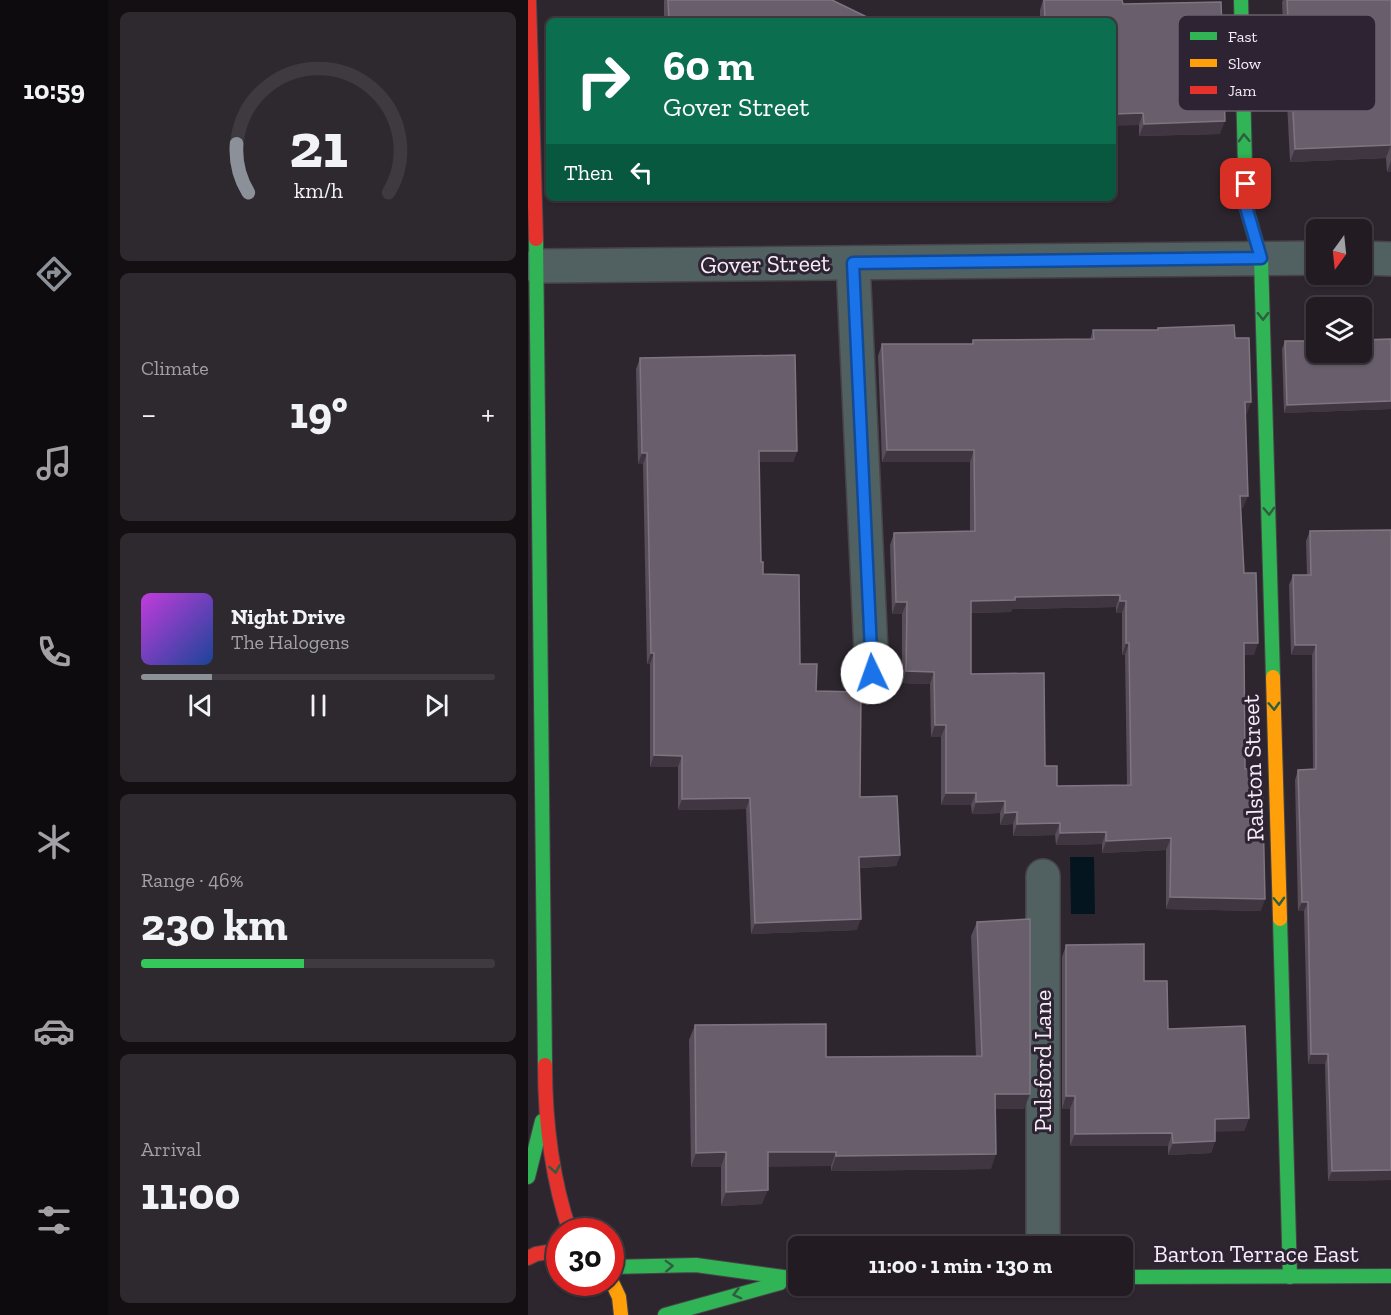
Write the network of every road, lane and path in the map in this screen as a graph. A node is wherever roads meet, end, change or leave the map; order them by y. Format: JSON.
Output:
{"nodes":[{"id":1,"x":529,"y":0,"type":"edge"},
{"id":2,"x":1241,"y":0,"type":"edge"},
{"id":3,"x":1241,"y":15,"type":"edge"},
{"id":4,"x":1244,"y":111,"type":"edge"},
{"id":5,"x":1261,"y":258,"type":"junction"},
{"id":6,"x":1306,"y":258,"type":"edge"},
{"id":7,"x":1372,"y":258,"type":"edge"},
{"id":8,"x":1391,"y":259,"type":"edge"},
{"id":9,"x":853,"y":263,"type":"junction"},
{"id":10,"x":537,"y":266,"type":"junction"},
{"id":11,"x":872,"y":673,"type":"dead end"},
{"id":12,"x":1043,"y":876,"type":"dead end"},
{"id":13,"x":545,"y":1111,"type":"junction"},
{"id":14,"x":528,"y":1177,"type":"edge"},
{"id":15,"x":565,"y":1218,"type":"edge"},
{"id":16,"x":1043,"y":1236,"type":"edge"},
{"id":17,"x":546,"y":1252,"type":"edge"},
{"id":18,"x":528,"y":1258,"type":"edge"},
{"id":19,"x":624,"y":1267,"type":"edge"},
{"id":20,"x":1391,"y":1276,"type":"edge"},
{"id":21,"x":1133,"y":1277,"type":"edge"},
{"id":22,"x":1290,"y":1277,"type":"junction"},
{"id":23,"x":788,"y":1278,"type":"edge"},
{"id":24,"x":788,"y":1281,"type":"edge"},
{"id":25,"x":619,"y":1296,"type":"edge"},
{"id":26,"x":621,"y":1315,"type":"edge"},
{"id":27,"x":665,"y":1315,"type":"edge"}],
"edges":[{"from":1,"to":10,"type":"street"},
{"from":3,"to":2,"type":"street","name":"Ralston Street","one_way":true},
{"from":5,"to":4,"type":"street","name":"Ralston Street","one_way":true},
{"from":5,"to":6,"type":"street","name":"Gover Street"},
{"from":5,"to":9,"type":"street","name":"Gover Street"},
{"from":5,"to":22,"type":"street","name":"Ralston Street","one_way":true},
{"from":7,"to":8,"type":"street"},
{"from":9,"to":10,"type":"street","name":"Gover Street"},
{"from":9,"to":11,"type":"street"},
{"from":10,"to":13,"type":"street"},
{"from":12,"to":16,"type":"street","name":"Pulsford Lane"},
{"from":13,"to":14,"type":"street"},
{"from":13,"to":15,"type":"street","one_way":true},
{"from":17,"to":18,"type":"street"},
{"from":19,"to":23,"type":"street","one_way":true},
{"from":20,"to":22,"type":"street","name":"Barton Terrace East"},
{"from":21,"to":22,"type":"street","name":"Barton Terrace East"},
{"from":24,"to":27,"type":"street","one_way":true},
{"from":25,"to":26,"type":"street"}]}
